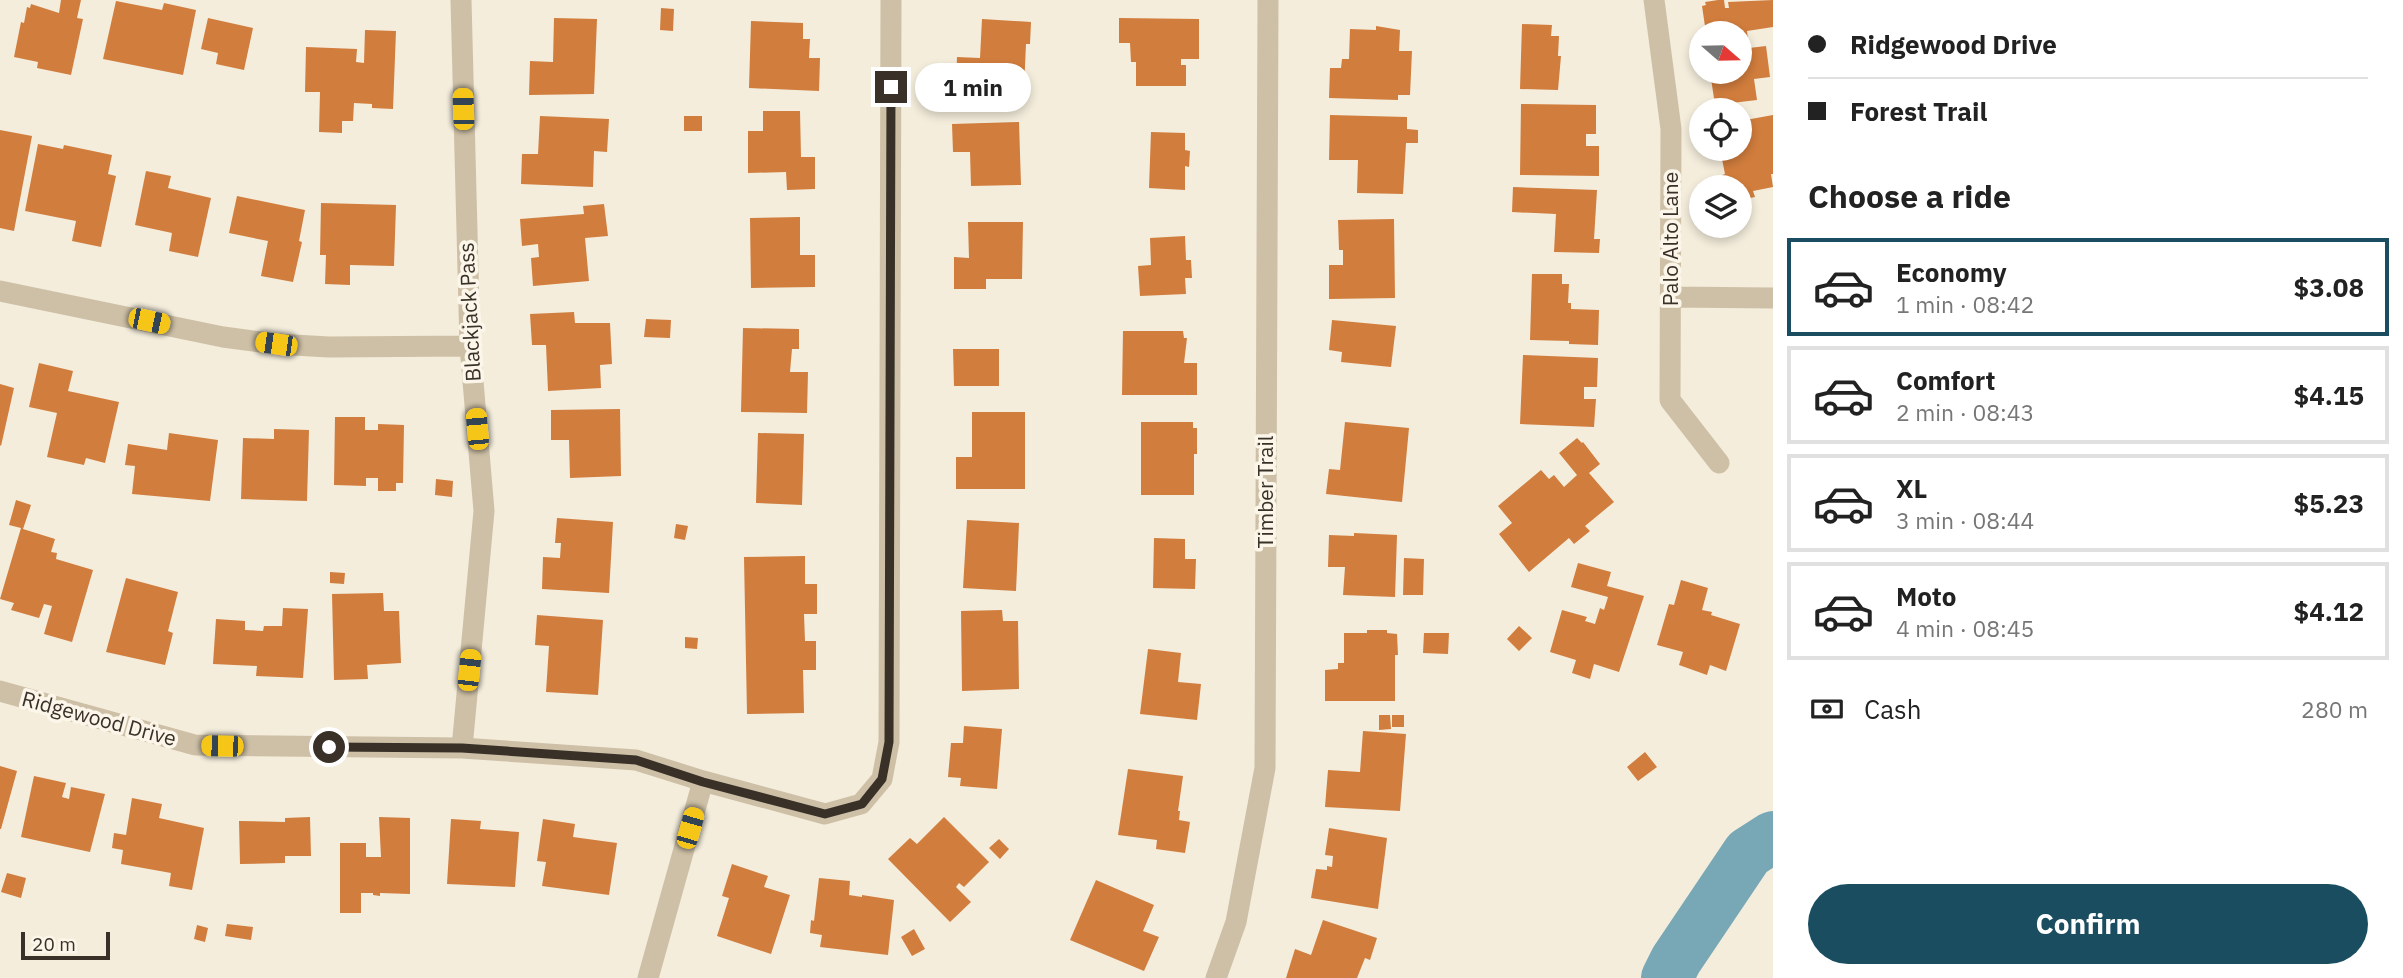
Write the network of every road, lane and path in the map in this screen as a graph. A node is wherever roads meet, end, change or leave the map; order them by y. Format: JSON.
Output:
{"nodes":[{"id":1,"x":461,"y":0,"type":"edge"},
{"id":2,"x":891,"y":0,"type":"edge"},
{"id":3,"x":1268,"y":0,"type":"edge"},
{"id":4,"x":1654,"y":0,"type":"edge"},
{"id":5,"x":0,"y":291,"type":"edge"},
{"id":6,"x":1672,"y":297,"type":"junction"},
{"id":7,"x":1773,"y":298,"type":"edge"},
{"id":8,"x":470,"y":346,"type":"junction"},
{"id":9,"x":1719,"y":463,"type":"dead end"},
{"id":10,"x":0,"y":691,"type":"edge"},
{"id":11,"x":462,"y":748,"type":"junction"},
{"id":12,"x":703,"y":782,"type":"junction"},
{"id":13,"x":648,"y":978,"type":"edge"},
{"id":14,"x":1216,"y":978,"type":"edge"}],
"edges":[{"from":1,"to":8,"type":"street","name":"Blackjack Pass"},
{"from":2,"to":12,"type":"street","name":"Ridgewood Drive"},
{"from":3,"to":14,"type":"street","name":"Timber Trail"},
{"from":4,"to":6,"type":"street","name":"Palo Alto Lane"},
{"from":5,"to":8,"type":"street"},
{"from":6,"to":7,"type":"street"},
{"from":6,"to":9,"type":"street","name":"Palo Alto Lane"},
{"from":8,"to":11,"type":"street","name":"Blackjack Pass"},
{"from":10,"to":11,"type":"street","name":"Ridgewood Drive"},
{"from":11,"to":12,"type":"street","name":"Ridgewood Drive"},
{"from":12,"to":13,"type":"street"}]}
